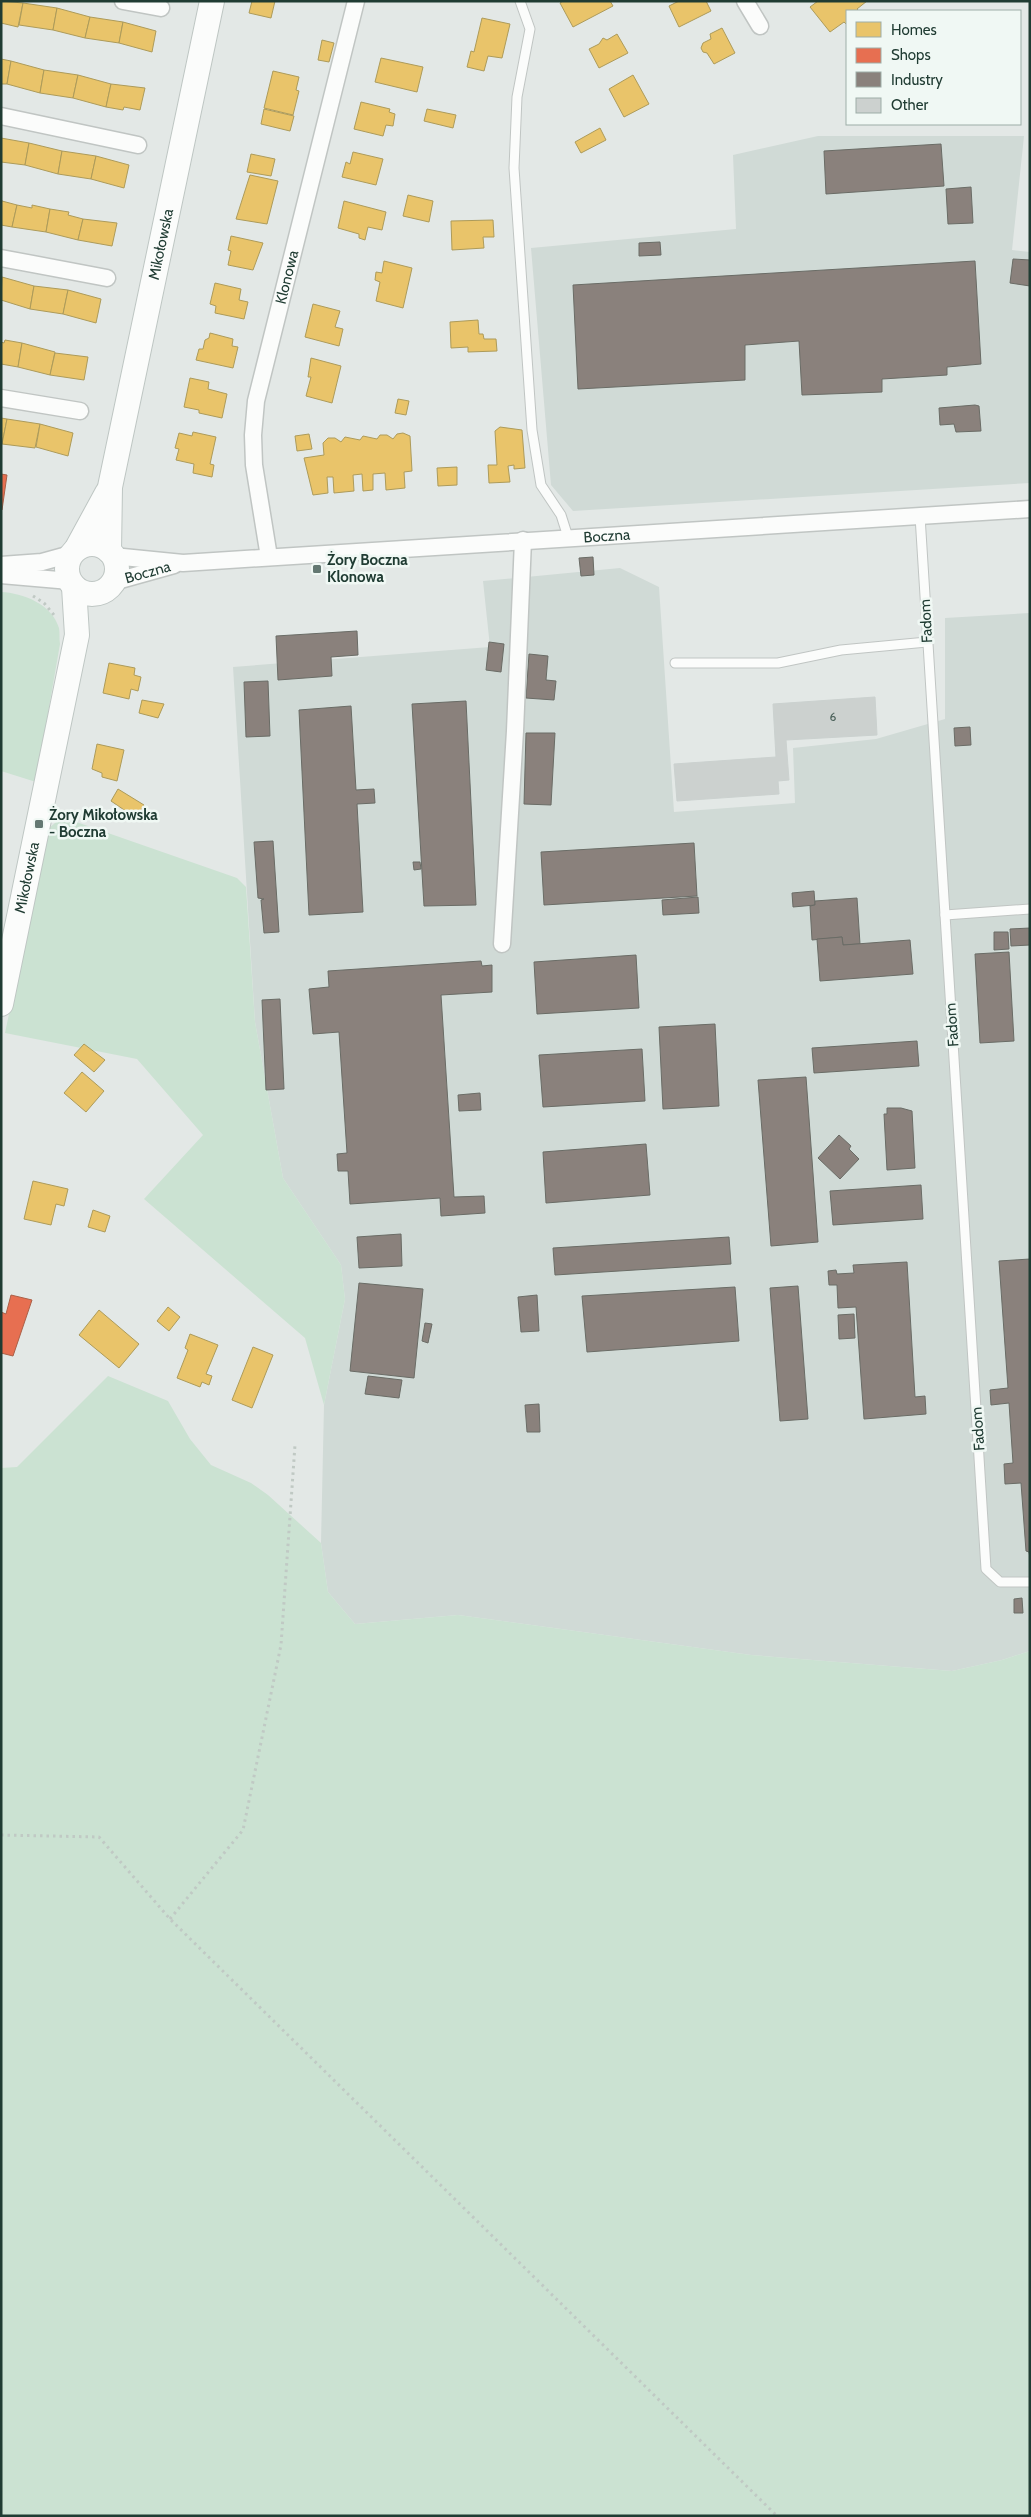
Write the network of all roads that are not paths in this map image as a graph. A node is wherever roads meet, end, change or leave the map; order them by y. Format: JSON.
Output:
{"nodes":[{"id":1,"x":123,"y":1,"type":"edge"},
{"id":2,"x":212,"y":1,"type":"edge"},
{"id":3,"x":356,"y":1,"type":"edge"},
{"id":4,"x":520,"y":1,"type":"edge"},
{"id":5,"x":744,"y":1,"type":"edge"},
{"id":6,"x":161,"y":8,"type":"dead end"},
{"id":7,"x":760,"y":26,"type":"dead end"},
{"id":8,"x":1,"y":116,"type":"edge"},
{"id":9,"x":138,"y":145,"type":"dead end"},
{"id":10,"x":1,"y":258,"type":"edge"},
{"id":11,"x":107,"y":278,"type":"dead end"},
{"id":12,"x":1,"y":398,"type":"edge"},
{"id":13,"x":80,"y":411,"type":"dead end"},
{"id":14,"x":110,"y":487,"type":"junction"},
{"id":15,"x":1030,"y":509,"type":"edge"},
{"id":16,"x":920,"y":516,"type":"junction"},
{"id":17,"x":568,"y":537,"type":"junction"},
{"id":18,"x":523,"y":540,"type":"junction"},
{"id":19,"x":74,"y":551,"type":"junction"},
{"id":20,"x":111,"y":554,"type":"junction"},
{"id":21,"x":269,"y":557,"type":"junction"},
{"id":22,"x":183,"y":563,"type":"junction"},
{"id":23,"x":1,"y":565,"type":"edge"},
{"id":24,"x":1,"y":575,"type":"edge"},
{"id":25,"x":72,"y":584,"type":"junction"},
{"id":26,"x":106,"y":587,"type":"junction"},
{"id":27,"x":77,"y":635,"type":"junction"},
{"id":28,"x":927,"y":642,"type":"junction"},
{"id":29,"x":675,"y":663,"type":"dead end"},
{"id":30,"x":1030,"y":909,"type":"edge"},
{"id":31,"x":944,"y":915,"type":"junction"},
{"id":32,"x":502,"y":944,"type":"dead end"},
{"id":33,"x":1,"y":1004,"type":"edge"},
{"id":34,"x":1030,"y":1582,"type":"edge"}],
"edges":[{"from":1,"to":6,"type":"street"},
{"from":2,"to":14,"type":"street","name":"Mikołowska"},
{"from":3,"to":21,"type":"street","name":"Klonowa"},
{"from":4,"to":17,"type":"lane"},
{"from":5,"to":7,"type":"street"},
{"from":8,"to":9,"type":"street"},
{"from":10,"to":11,"type":"street"},
{"from":12,"to":13,"type":"street"},
{"from":14,"to":19,"type":"street","name":"Mikołowska"},
{"from":14,"to":20,"type":"street","name":"Mikołowska"},
{"from":15,"to":16,"type":"street","name":"Boczna"},
{"from":16,"to":17,"type":"street","name":"Boczna"},
{"from":16,"to":28,"type":"lane","name":"Fadom"},
{"from":17,"to":18,"type":"street","name":"Boczna"},
{"from":18,"to":21,"type":"street","name":"Boczna"},
{"from":18,"to":32,"type":"street"},
{"from":19,"to":20,"type":"street"},
{"from":19,"to":23,"type":"street"},
{"from":19,"to":25,"type":"street"},
{"from":20,"to":22,"type":"street","name":"Boczna"},
{"from":20,"to":26,"type":"street"},
{"from":21,"to":22,"type":"street","name":"Boczna"},
{"from":22,"to":26,"type":"street","name":"Boczna"},
{"from":24,"to":25,"type":"street"},
{"from":25,"to":26,"type":"street"},
{"from":25,"to":27,"type":"street","name":"Mikołowska"},
{"from":26,"to":27,"type":"street","name":"Mikołowska"},
{"from":27,"to":33,"type":"street","name":"Mikołowska"},
{"from":28,"to":29,"type":"lane"},
{"from":28,"to":31,"type":"lane","name":"Fadom"},
{"from":30,"to":31,"type":"lane"},
{"from":31,"to":34,"type":"lane","name":"Fadom"}]}
